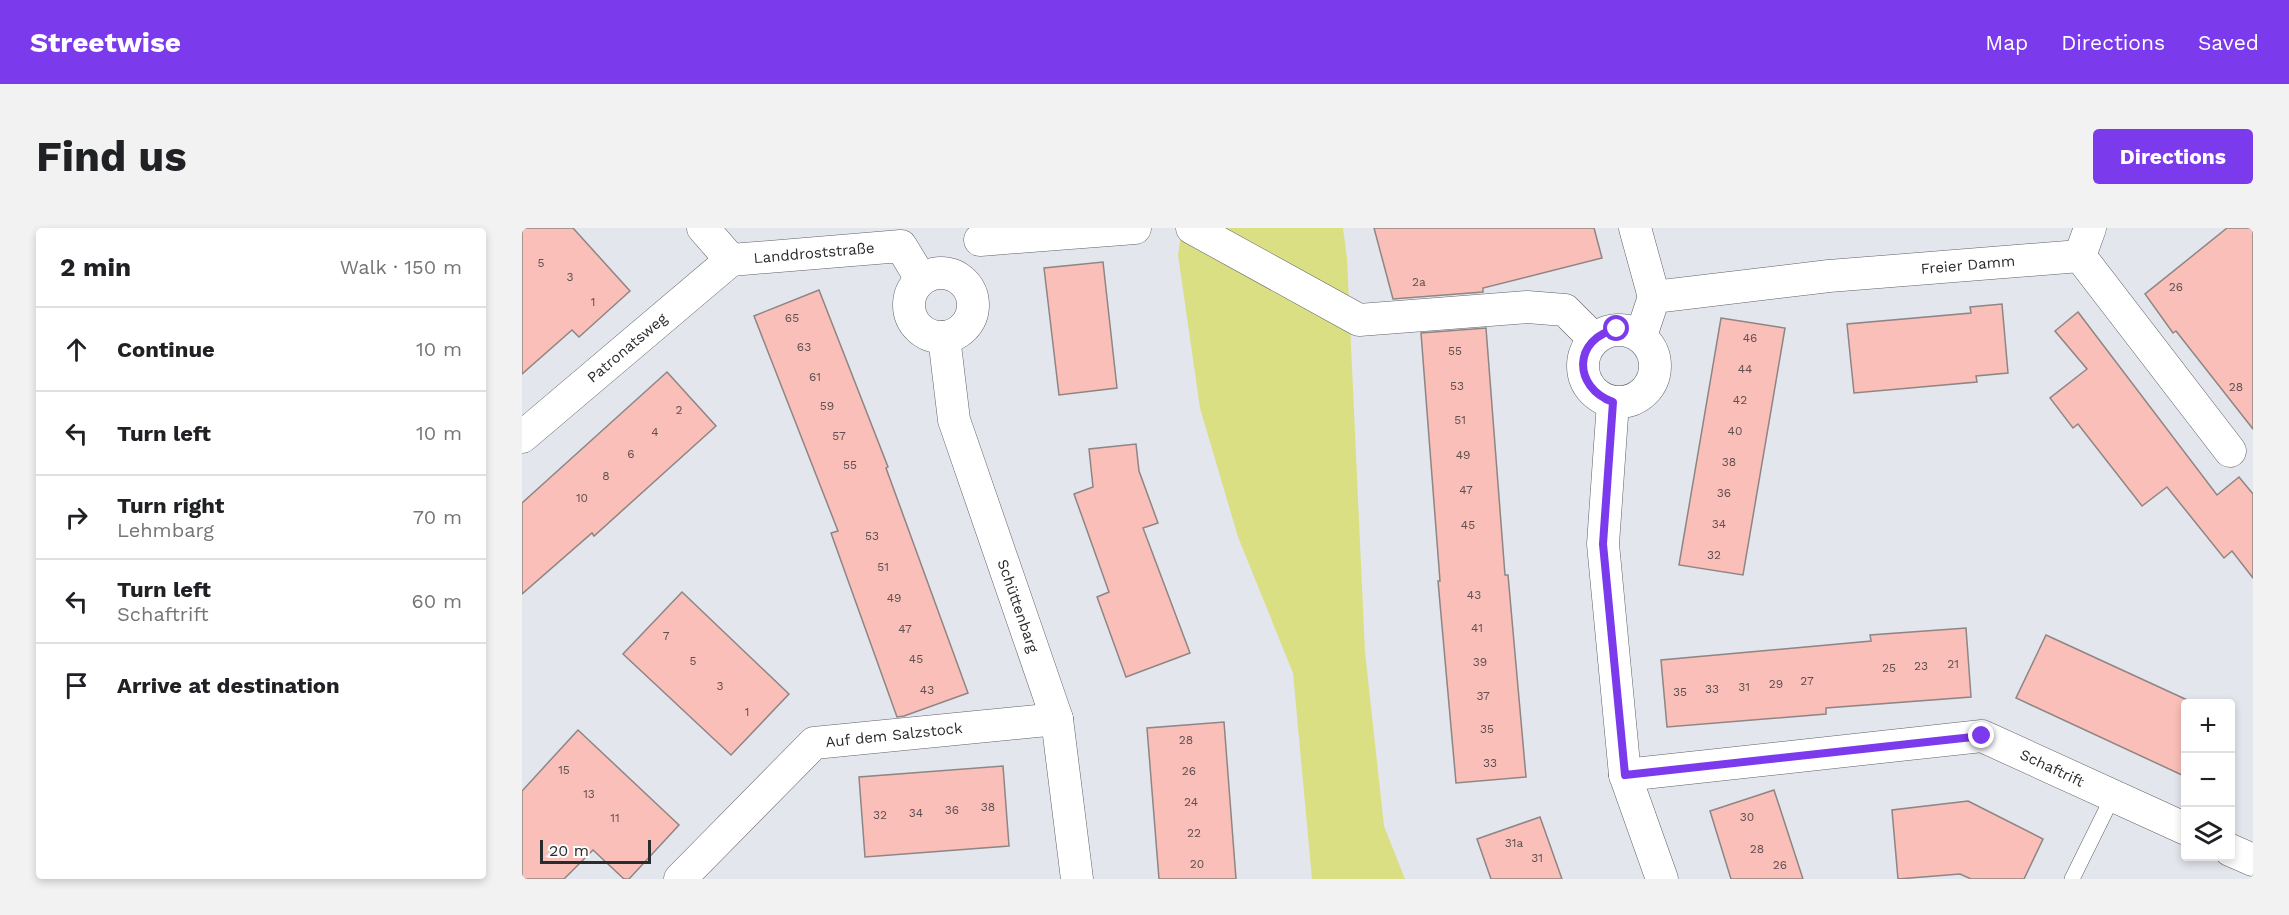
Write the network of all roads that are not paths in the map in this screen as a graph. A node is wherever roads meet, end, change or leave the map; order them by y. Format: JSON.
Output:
{"nodes":[{"id":1,"x":703,"y":228,"type":"edge"},
{"id":2,"x":1135,"y":228,"type":"edge"},
{"id":3,"x":1192,"y":228,"type":"edge"},
{"id":4,"x":1635,"y":228,"type":"edge"},
{"id":5,"x":980,"y":234,"type":"edge"},
{"id":6,"x":2085,"y":242,"type":"edge"},
{"id":7,"x":731,"y":260,"type":"junction"},
{"id":8,"x":957,"y":276,"type":"junction"},
{"id":9,"x":921,"y":279,"type":"junction"},
{"id":10,"x":1653,"y":297,"type":"junction"},
{"id":11,"x":1641,"y":336,"type":"junction"},
{"id":12,"x":944,"y":337,"type":"junction"},
{"id":13,"x":1594,"y":339,"type":"junction"},
{"id":14,"x":1613,"y":402,"type":"junction"},
{"id":15,"x":522,"y":437,"type":"edge"},
{"id":16,"x":2230,"y":451,"type":"dead end"},
{"id":17,"x":1057,"y":719,"type":"junction"},
{"id":18,"x":1625,"y":775,"type":"junction"},
{"id":19,"x":2113,"y":796,"type":"junction"},
{"id":20,"x":2181,"y":827,"type":"edge"},
{"id":21,"x":2235,"y":852,"type":"edge"},
{"id":22,"x":2253,"y":860,"type":"edge"},
{"id":23,"x":680,"y":879,"type":"edge"},
{"id":24,"x":1077,"y":879,"type":"edge"},
{"id":25,"x":1662,"y":879,"type":"edge"},
{"id":26,"x":2072,"y":879,"type":"edge"}],
"edges":[{"from":1,"to":7,"type":"street"},
{"from":2,"to":5,"type":"street"},
{"from":3,"to":13,"type":"street"},
{"from":4,"to":10,"type":"street"},
{"from":5,"to":8,"type":"street"},
{"from":6,"to":10,"type":"street","name":"Freier Damm"},
{"from":6,"to":16,"type":"street","name":"Freier Damm"},
{"from":7,"to":9,"type":"street","name":"Landdroststraße"},
{"from":7,"to":15,"type":"street","name":"Patronatsweg"},
{"from":8,"to":9,"type":"street"},
{"from":8,"to":12,"type":"street"},
{"from":9,"to":12,"type":"street"},
{"from":10,"to":11,"type":"street"},
{"from":11,"to":13,"type":"street"},
{"from":11,"to":14,"type":"street"},
{"from":12,"to":17,"type":"street","name":"Schüttenbarg"},
{"from":13,"to":14,"type":"street"},
{"from":14,"to":18,"type":"street"},
{"from":17,"to":23,"type":"street","name":"Auf dem Salzstock"},
{"from":17,"to":24,"type":"street","name":"Schüttenbarg"},
{"from":18,"to":19,"type":"street","name":"Schaftrift"},
{"from":18,"to":25,"type":"street"},
{"from":19,"to":20,"type":"street","name":"Schaftrift"},
{"from":19,"to":26,"type":"lane"},
{"from":21,"to":22,"type":"street"}]}
